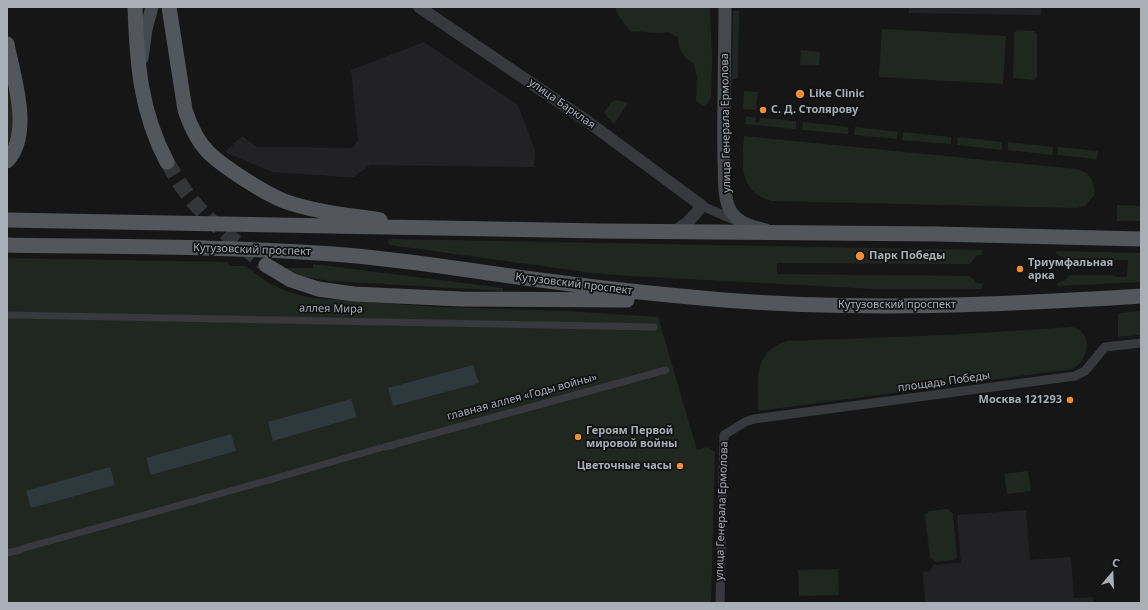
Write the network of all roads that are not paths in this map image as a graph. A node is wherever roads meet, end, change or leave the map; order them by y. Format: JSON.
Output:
{"nodes":[{"id":1,"x":135,"y":7,"type":"edge"},
{"id":2,"x":152,"y":7,"type":"edge"},
{"id":3,"x":169,"y":7,"type":"edge"},
{"id":4,"x":419,"y":7,"type":"edge"},
{"id":5,"x":725,"y":7,"type":"edge"},
{"id":6,"x":7,"y":44,"type":"edge"},
{"id":7,"x":140,"y":75,"type":"junction"},
{"id":8,"x":7,"y":161,"type":"edge"},
{"id":9,"x":167,"y":162,"type":"tunnel mouth"},
{"id":10,"x":702,"y":206,"type":"junction"},
{"id":11,"x":7,"y":220,"type":"edge"},
{"id":12,"x":746,"y":224,"type":"junction"},
{"id":13,"x":457,"y":229,"type":"junction"},
{"id":14,"x":674,"y":232,"type":"junction"},
{"id":15,"x":776,"y":232,"type":"junction"},
{"id":16,"x":1141,"y":239,"type":"edge"},
{"id":17,"x":7,"y":245,"type":"edge"},
{"id":18,"x":266,"y":265,"type":"tunnel mouth"},
{"id":19,"x":1141,"y":296,"type":"edge"},
{"id":20,"x":726,"y":300,"type":"junction"},
{"id":21,"x":7,"y":316,"type":"edge"},
{"id":22,"x":654,"y":327,"type":"dead end"},
{"id":23,"x":1141,"y":343,"type":"edge"},
{"id":24,"x":666,"y":370,"type":"dead end"},
{"id":25,"x":738,"y":425,"type":"joint"},
{"id":26,"x":7,"y":553,"type":"edge"},
{"id":27,"x":720,"y":603,"type":"edge"}],
"edges":[{"from":1,"to":7,"type":"main road"},
{"from":2,"to":7,"type":"main road"},
{"from":3,"to":13,"type":"main road"},
{"from":4,"to":10,"type":"street","name":"улица Барклая"},
{"from":5,"to":12,"type":"main road","name":"улица Генерала Ермолова"},
{"from":6,"to":8,"type":"main road"},
{"from":7,"to":9,"type":"main road"},
{"from":10,"to":12,"type":"street"},
{"from":10,"to":14,"type":"street"},
{"from":11,"to":13,"type":"main road"},
{"from":12,"to":15,"type":"main road","name":"улица Генерала Ермолова"},
{"from":13,"to":14,"type":"main road"},
{"from":14,"to":15,"type":"main road"},
{"from":15,"to":16,"type":"main road"},
{"from":17,"to":20,"type":"main road","name":"Кутузовский проспект"},
{"from":18,"to":20,"type":"main road"},
{"from":19,"to":20,"type":"main road","name":"Кутузовский проспект"},
{"from":21,"to":22,"type":"street","name":"аллея Мира"},
{"from":23,"to":25,"type":"street","name":"площадь Победы"},
{"from":24,"to":26,"type":"street","name":"главная аллея «Годы войны»"},
{"from":25,"to":27,"type":"street","name":"улица Генерала Ермолова"}]}
